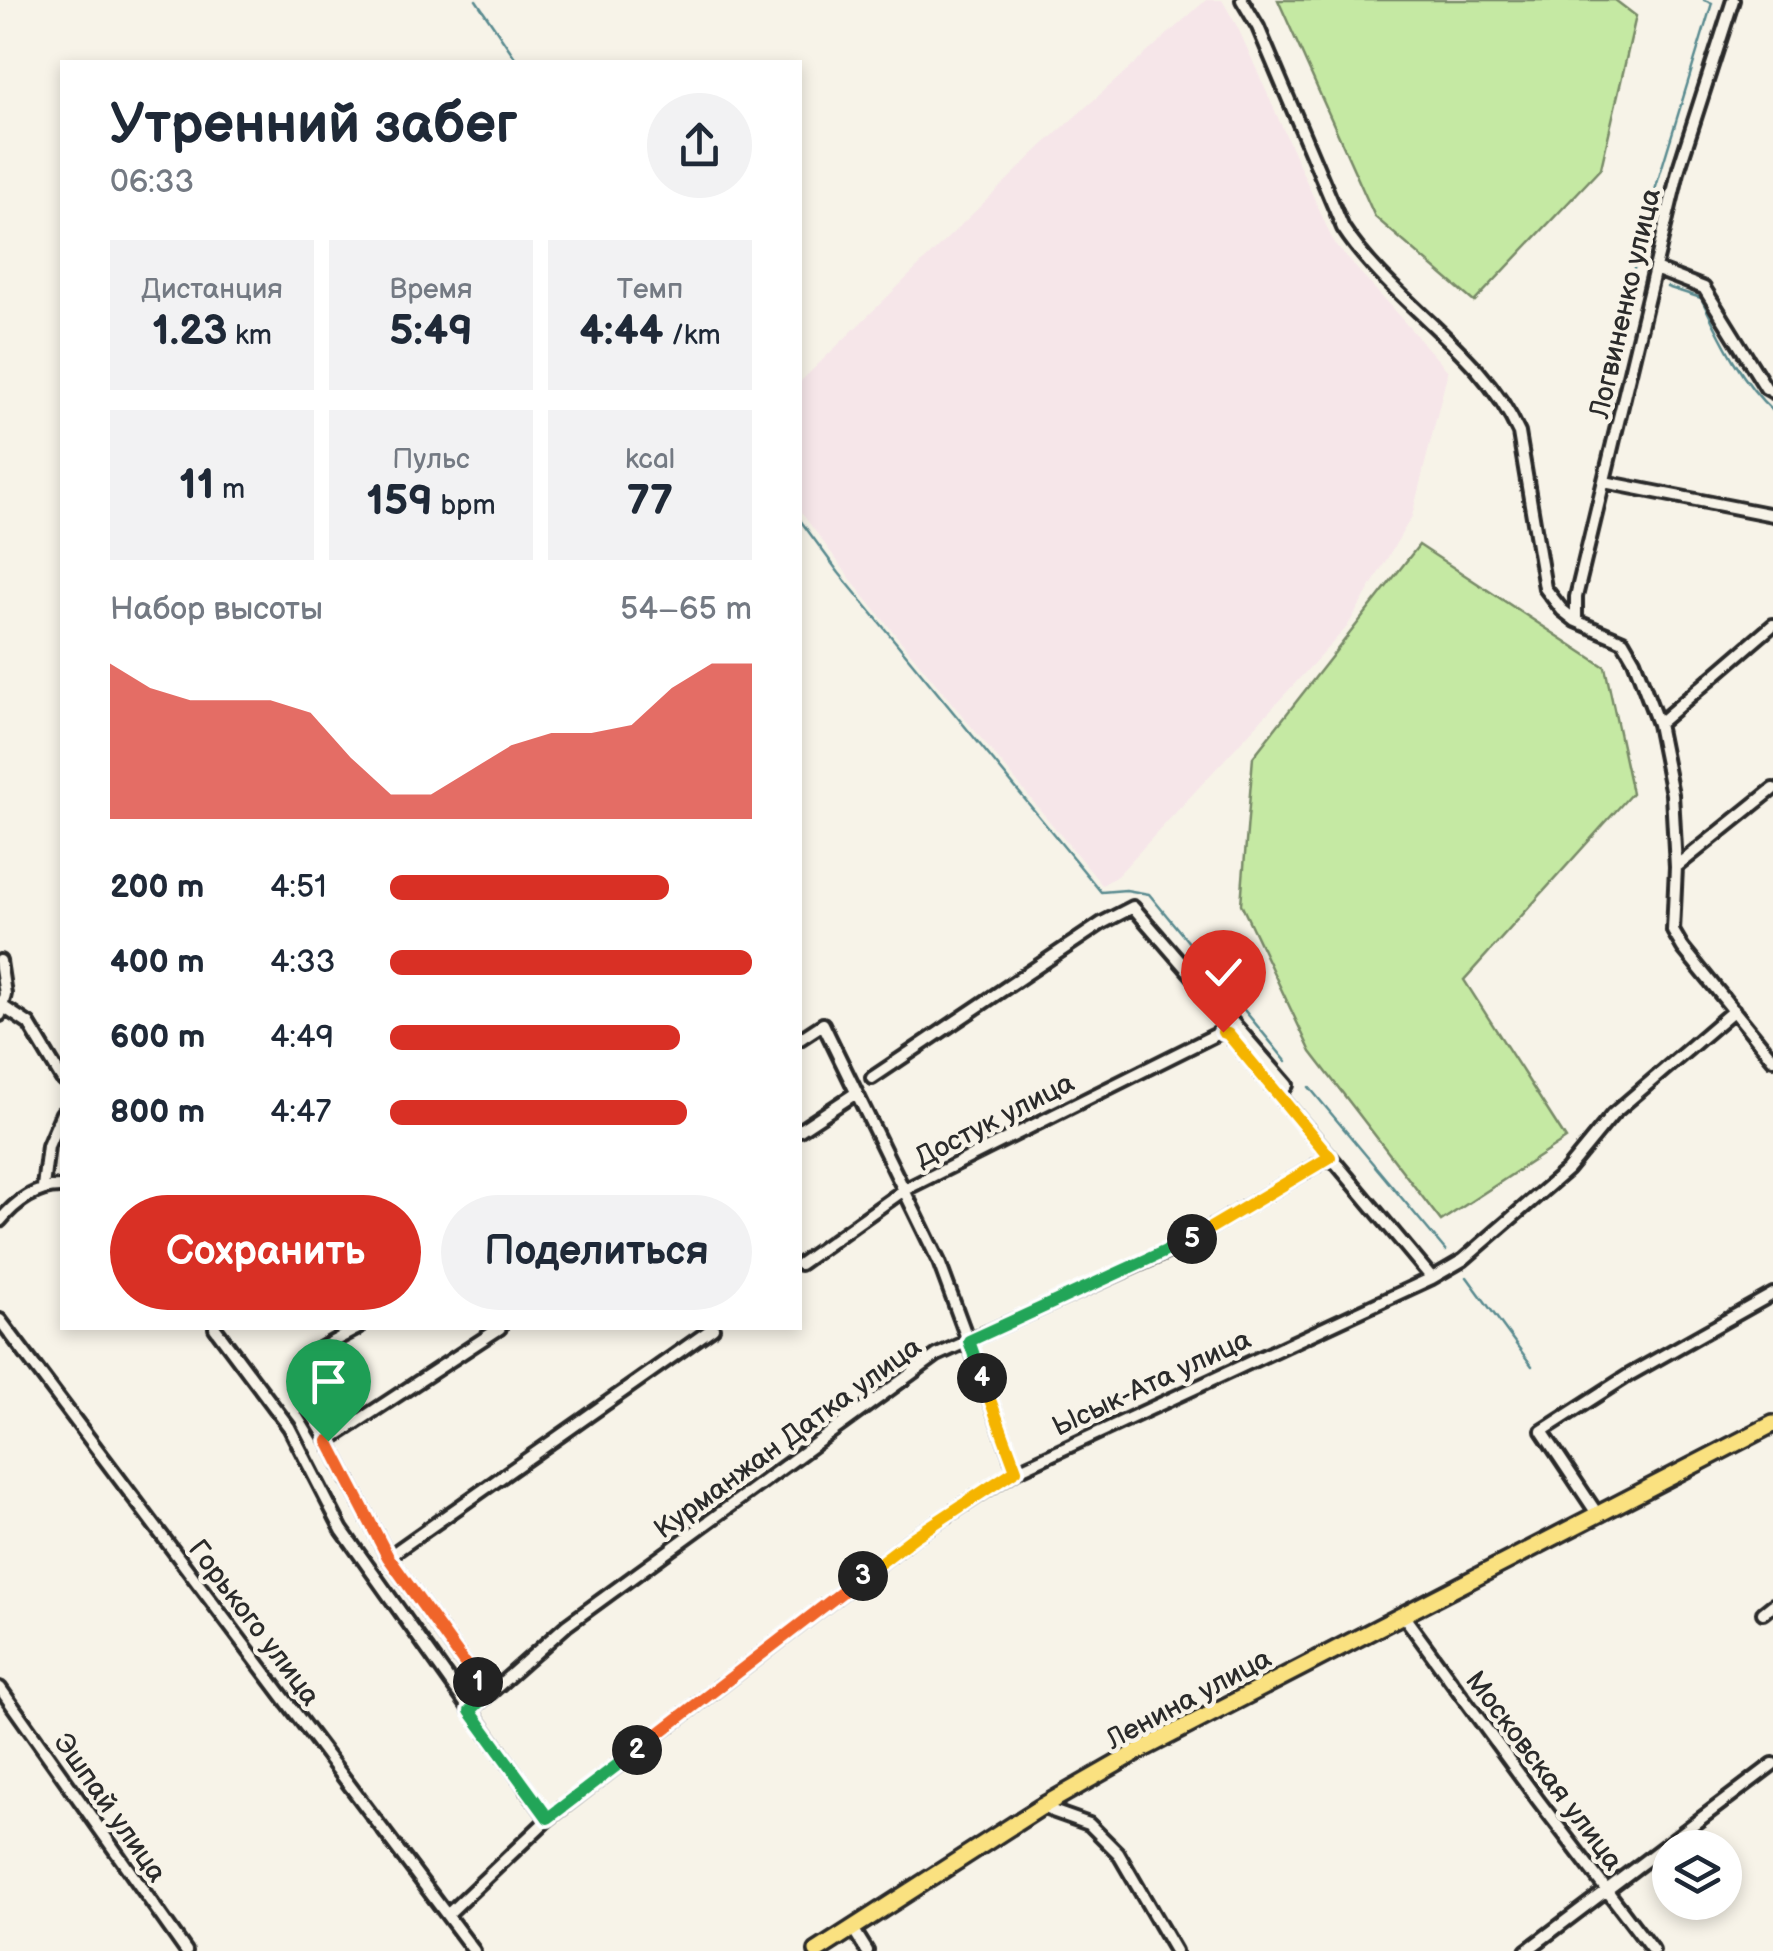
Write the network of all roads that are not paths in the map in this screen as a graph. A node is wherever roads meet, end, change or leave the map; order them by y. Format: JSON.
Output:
{"nodes":[{"id":1,"x":1242,"y":0,"type":"edge"},
{"id":2,"x":1733,"y":0,"type":"edge"},
{"id":3,"x":1655,"y":269,"type":"junction"},
{"id":4,"x":1773,"y":392,"type":"edge"},
{"id":5,"x":1604,"y":482,"type":"junction"},
{"id":6,"x":1773,"y":515,"type":"edge"},
{"id":7,"x":1576,"y":621,"type":"junction"},
{"id":8,"x":1773,"y":625,"type":"edge"},
{"id":9,"x":1658,"y":724,"type":"junction"},
{"id":10,"x":1773,"y":789,"type":"edge"},
{"id":11,"x":1676,"y":867,"type":"junction"},
{"id":12,"x":0,"y":962,"type":"edge"},
{"id":13,"x":1,"y":1010,"type":"edge"},
{"id":14,"x":1734,"y":1010,"type":"junction"},
{"id":15,"x":802,"y":1038,"type":"edge"},
{"id":16,"x":1773,"y":1059,"type":"edge"},
{"id":17,"x":60,"y":1076,"type":"edge"},
{"id":18,"x":872,"y":1078,"type":"dead end"},
{"id":19,"x":856,"y":1092,"type":"junction"},
{"id":20,"x":1280,"y":1096,"type":"junction"},
{"id":21,"x":60,"y":1118,"type":"edge"},
{"id":22,"x":802,"y":1129,"type":"edge"},
{"id":23,"x":1330,"y":1157,"type":"junction"},
{"id":24,"x":44,"y":1187,"type":"junction"},
{"id":25,"x":60,"y":1187,"type":"edge"},
{"id":26,"x":904,"y":1190,"type":"junction"},
{"id":27,"x":0,"y":1221,"type":"edge"},
{"id":28,"x":802,"y":1263,"type":"edge"},
{"id":29,"x":1432,"y":1278,"type":"junction"},
{"id":30,"x":1773,"y":1294,"type":"edge"},
{"id":31,"x":0,"y":1320,"type":"edge"},
{"id":32,"x":217,"y":1330,"type":"edge"},
{"id":33,"x":355,"y":1330,"type":"edge"},
{"id":34,"x":497,"y":1330,"type":"edge"},
{"id":35,"x":710,"y":1330,"type":"edge"},
{"id":36,"x":969,"y":1341,"type":"junction"},
{"id":37,"x":1773,"y":1424,"type":"edge"},
{"id":38,"x":328,"y":1441,"type":"junction"},
{"id":39,"x":1016,"y":1470,"type":"junction"},
{"id":40,"x":1598,"y":1515,"type":"junction"},
{"id":41,"x":388,"y":1557,"type":"junction"},
{"id":42,"x":1773,"y":1605,"type":"edge"},
{"id":43,"x":1763,"y":1614,"type":"dead end"},
{"id":44,"x":1403,"y":1615,"type":"junction"},
{"id":45,"x":0,"y":1688,"type":"edge"},
{"id":46,"x":487,"y":1695,"type":"junction"},
{"id":47,"x":470,"y":1711,"type":"junction"},
{"id":48,"x":1773,"y":1764,"type":"edge"},
{"id":49,"x":1042,"y":1807,"type":"junction"},
{"id":50,"x":548,"y":1818,"type":"junction"},
{"id":51,"x":1606,"y":1890,"type":"junction"},
{"id":52,"x":448,"y":1915,"type":"junction"},
{"id":53,"x":852,"y":1927,"type":"junction"},
{"id":54,"x":186,"y":1951,"type":"edge"},
{"id":55,"x":474,"y":1951,"type":"edge"},
{"id":56,"x":817,"y":1951,"type":"edge"},
{"id":57,"x":867,"y":1951,"type":"edge"},
{"id":58,"x":1174,"y":1951,"type":"edge"},
{"id":59,"x":1526,"y":1951,"type":"edge"},
{"id":60,"x":1653,"y":1951,"type":"edge"}],
"edges":[{"from":1,"to":7,"type":"street"},
{"from":2,"to":3,"type":"street","name":"Логвиненко улица"},
{"from":3,"to":4,"type":"street"},
{"from":3,"to":5,"type":"street","name":"Логвиненко улица"},
{"from":5,"to":6,"type":"street"},
{"from":5,"to":7,"type":"street","name":"Логвиненко улица"},
{"from":7,"to":9,"type":"street"},
{"from":8,"to":9,"type":"street"},
{"from":9,"to":11,"type":"street"},
{"from":10,"to":11,"type":"street"},
{"from":11,"to":14,"type":"street"},
{"from":12,"to":13,"type":"street"},
{"from":13,"to":17,"type":"street"},
{"from":14,"to":16,"type":"street"},
{"from":14,"to":29,"type":"street","name":"Ысык-Ата улица"},
{"from":15,"to":19,"type":"street"},
{"from":18,"to":20,"type":"street"},
{"from":19,"to":22,"type":"street"},
{"from":19,"to":26,"type":"street"},
{"from":20,"to":23,"type":"street"},
{"from":20,"to":26,"type":"street","name":"Достук улица"},
{"from":21,"to":24,"type":"street"},
{"from":23,"to":29,"type":"street"},
{"from":23,"to":36,"type":"street","name":"Курманжан Датка улица"},
{"from":24,"to":25,"type":"street"},
{"from":24,"to":27,"type":"street"},
{"from":26,"to":28,"type":"street","name":"Достук улица"},
{"from":26,"to":36,"type":"street"},
{"from":29,"to":39,"type":"street","name":"Ысык-Ата улица"},
{"from":30,"to":40,"type":"street"},
{"from":31,"to":52,"type":"street","name":"Горького улица"},
{"from":32,"to":47,"type":"street"},
{"from":33,"to":38,"type":"street"},
{"from":34,"to":38,"type":"street"},
{"from":35,"to":41,"type":"street"},
{"from":36,"to":39,"type":"street"},
{"from":36,"to":46,"type":"street","name":"Курманжан Датка улица"},
{"from":37,"to":40,"type":"main road","name":"Ленина улица"},
{"from":38,"to":41,"type":"street"},
{"from":39,"to":50,"type":"street","name":"Ысык-Ата улица"},
{"from":40,"to":44,"type":"main road","name":"Ленина улица"},
{"from":41,"to":46,"type":"street"},
{"from":42,"to":43,"type":"street"},
{"from":44,"to":49,"type":"main road","name":"Ленина улица"},
{"from":44,"to":51,"type":"street","name":"Московская улица"},
{"from":45,"to":54,"type":"street","name":"Эшпай улица"},
{"from":46,"to":47,"type":"street","name":"Курманжан Датка улица"},
{"from":47,"to":50,"type":"street"},
{"from":48,"to":51,"type":"street"},
{"from":49,"to":53,"type":"main road","name":"Ленина улица"},
{"from":49,"to":58,"type":"street"},
{"from":50,"to":52,"type":"street","name":"Ысык-Ата улица"},
{"from":51,"to":59,"type":"street"},
{"from":51,"to":60,"type":"street","name":"Московская улица"},
{"from":52,"to":55,"type":"street","name":"Горького улица"},
{"from":53,"to":56,"type":"main road","name":"Ленина улица"},
{"from":53,"to":57,"type":"street"}]}
